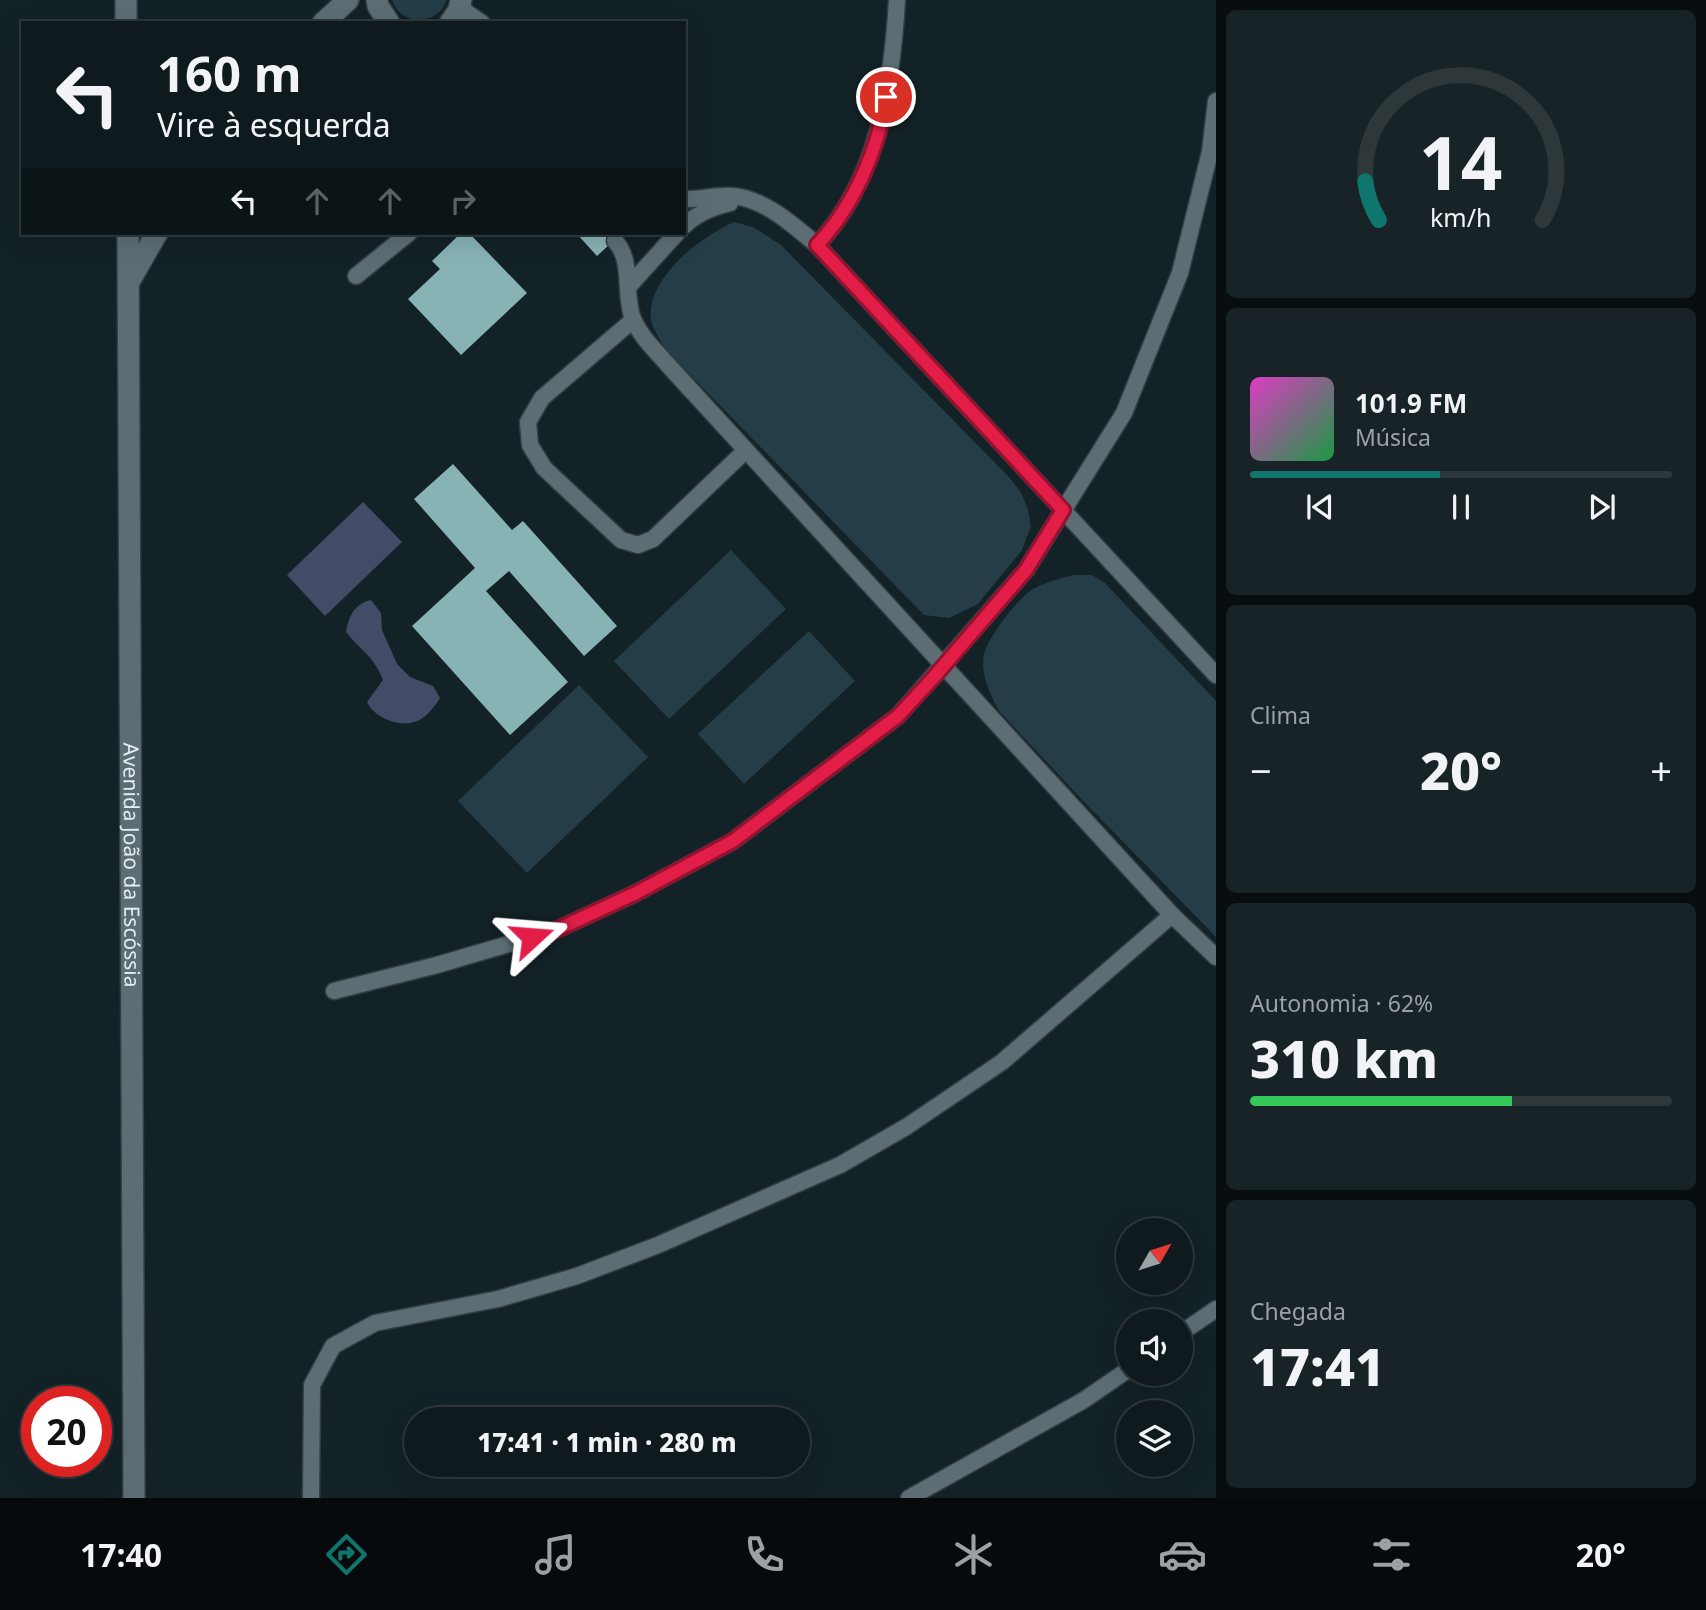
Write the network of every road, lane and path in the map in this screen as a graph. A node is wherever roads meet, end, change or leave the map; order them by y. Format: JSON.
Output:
{"nodes":[{"id":1,"x":126,"y":0,"type":"edge"},
{"id":2,"x":348,"y":0,"type":"edge"},
{"id":3,"x":377,"y":0,"type":"edge"},
{"id":4,"x":897,"y":0,"type":"edge"},
{"id":5,"x":457,"y":10,"type":"edge"},
{"id":6,"x":126,"y":21,"type":"edge"},
{"id":7,"x":325,"y":21,"type":"edge"},
{"id":8,"x":388,"y":21,"type":"edge"},
{"id":9,"x":478,"y":21,"type":"edge"},
{"id":10,"x":1216,"y":101,"type":"edge"},
{"id":11,"x":686,"y":199,"type":"edge"},
{"id":12,"x":746,"y":200,"type":"junction"},
{"id":13,"x":686,"y":224,"type":"edge"},
{"id":14,"x":128,"y":235,"type":"edge"},
{"id":15,"x":156,"y":235,"type":"edge"},
{"id":16,"x":407,"y":235,"type":"edge"},
{"id":17,"x":675,"y":235,"type":"edge"},
{"id":18,"x":615,"y":241,"type":"dead end"},
{"id":19,"x":817,"y":245,"type":"junction"},
{"id":20,"x":356,"y":276,"type":"dead end"},
{"id":21,"x":129,"y":282,"type":"junction"},
{"id":22,"x":628,"y":287,"type":"junction"},
{"id":23,"x":633,"y":320,"type":"junction"},
{"id":24,"x":745,"y":451,"type":"junction"},
{"id":25,"x":1063,"y":510,"type":"junction"},
{"id":26,"x":943,"y":666,"type":"junction"},
{"id":27,"x":1216,"y":675,"type":"edge"},
{"id":28,"x":1172,"y":915,"type":"junction"},
{"id":29,"x":1216,"y":957,"type":"edge"},
{"id":30,"x":334,"y":991,"type":"dead end"},
{"id":31,"x":1216,"y":1309,"type":"edge"},
{"id":32,"x":1193,"y":1325,"type":"edge"},
{"id":33,"x":1116,"y":1378,"type":"edge"},
{"id":34,"x":914,"y":1497,"type":"edge"},
{"id":35,"x":134,"y":1498,"type":"edge"},
{"id":36,"x":311,"y":1498,"type":"edge"}],
"edges":[{"from":1,"to":6,"type":"street"},
{"from":2,"to":7,"type":"street"},
{"from":3,"to":8,"type":"street"},
{"from":4,"to":19,"type":"lane"},
{"from":5,"to":9,"type":"lane"},
{"from":10,"to":25,"type":"lane"},
{"from":11,"to":12,"type":"lane"},
{"from":12,"to":13,"type":"lane"},
{"from":12,"to":19,"type":"lane"},
{"from":14,"to":21,"type":"street","name":"Avenida João da Escóssia"},
{"from":15,"to":21,"type":"street"},
{"from":16,"to":20,"type":"lane"},
{"from":17,"to":22,"type":"lane"},
{"from":18,"to":22,"type":"lane"},
{"from":19,"to":25,"type":"lane"},
{"from":21,"to":35,"type":"street","name":"Avenida João da Escóssia"},
{"from":22,"to":23,"type":"lane"},
{"from":23,"to":24,"type":"lane"},
{"from":23,"to":24,"type":"lane"},
{"from":24,"to":26,"type":"lane"},
{"from":25,"to":26,"type":"lane"},
{"from":25,"to":27,"type":"lane"},
{"from":26,"to":28,"type":"lane"},
{"from":26,"to":30,"type":"lane"},
{"from":28,"to":29,"type":"lane"},
{"from":28,"to":36,"type":"lane"},
{"from":31,"to":32,"type":"lane"},
{"from":33,"to":34,"type":"lane"}]}
